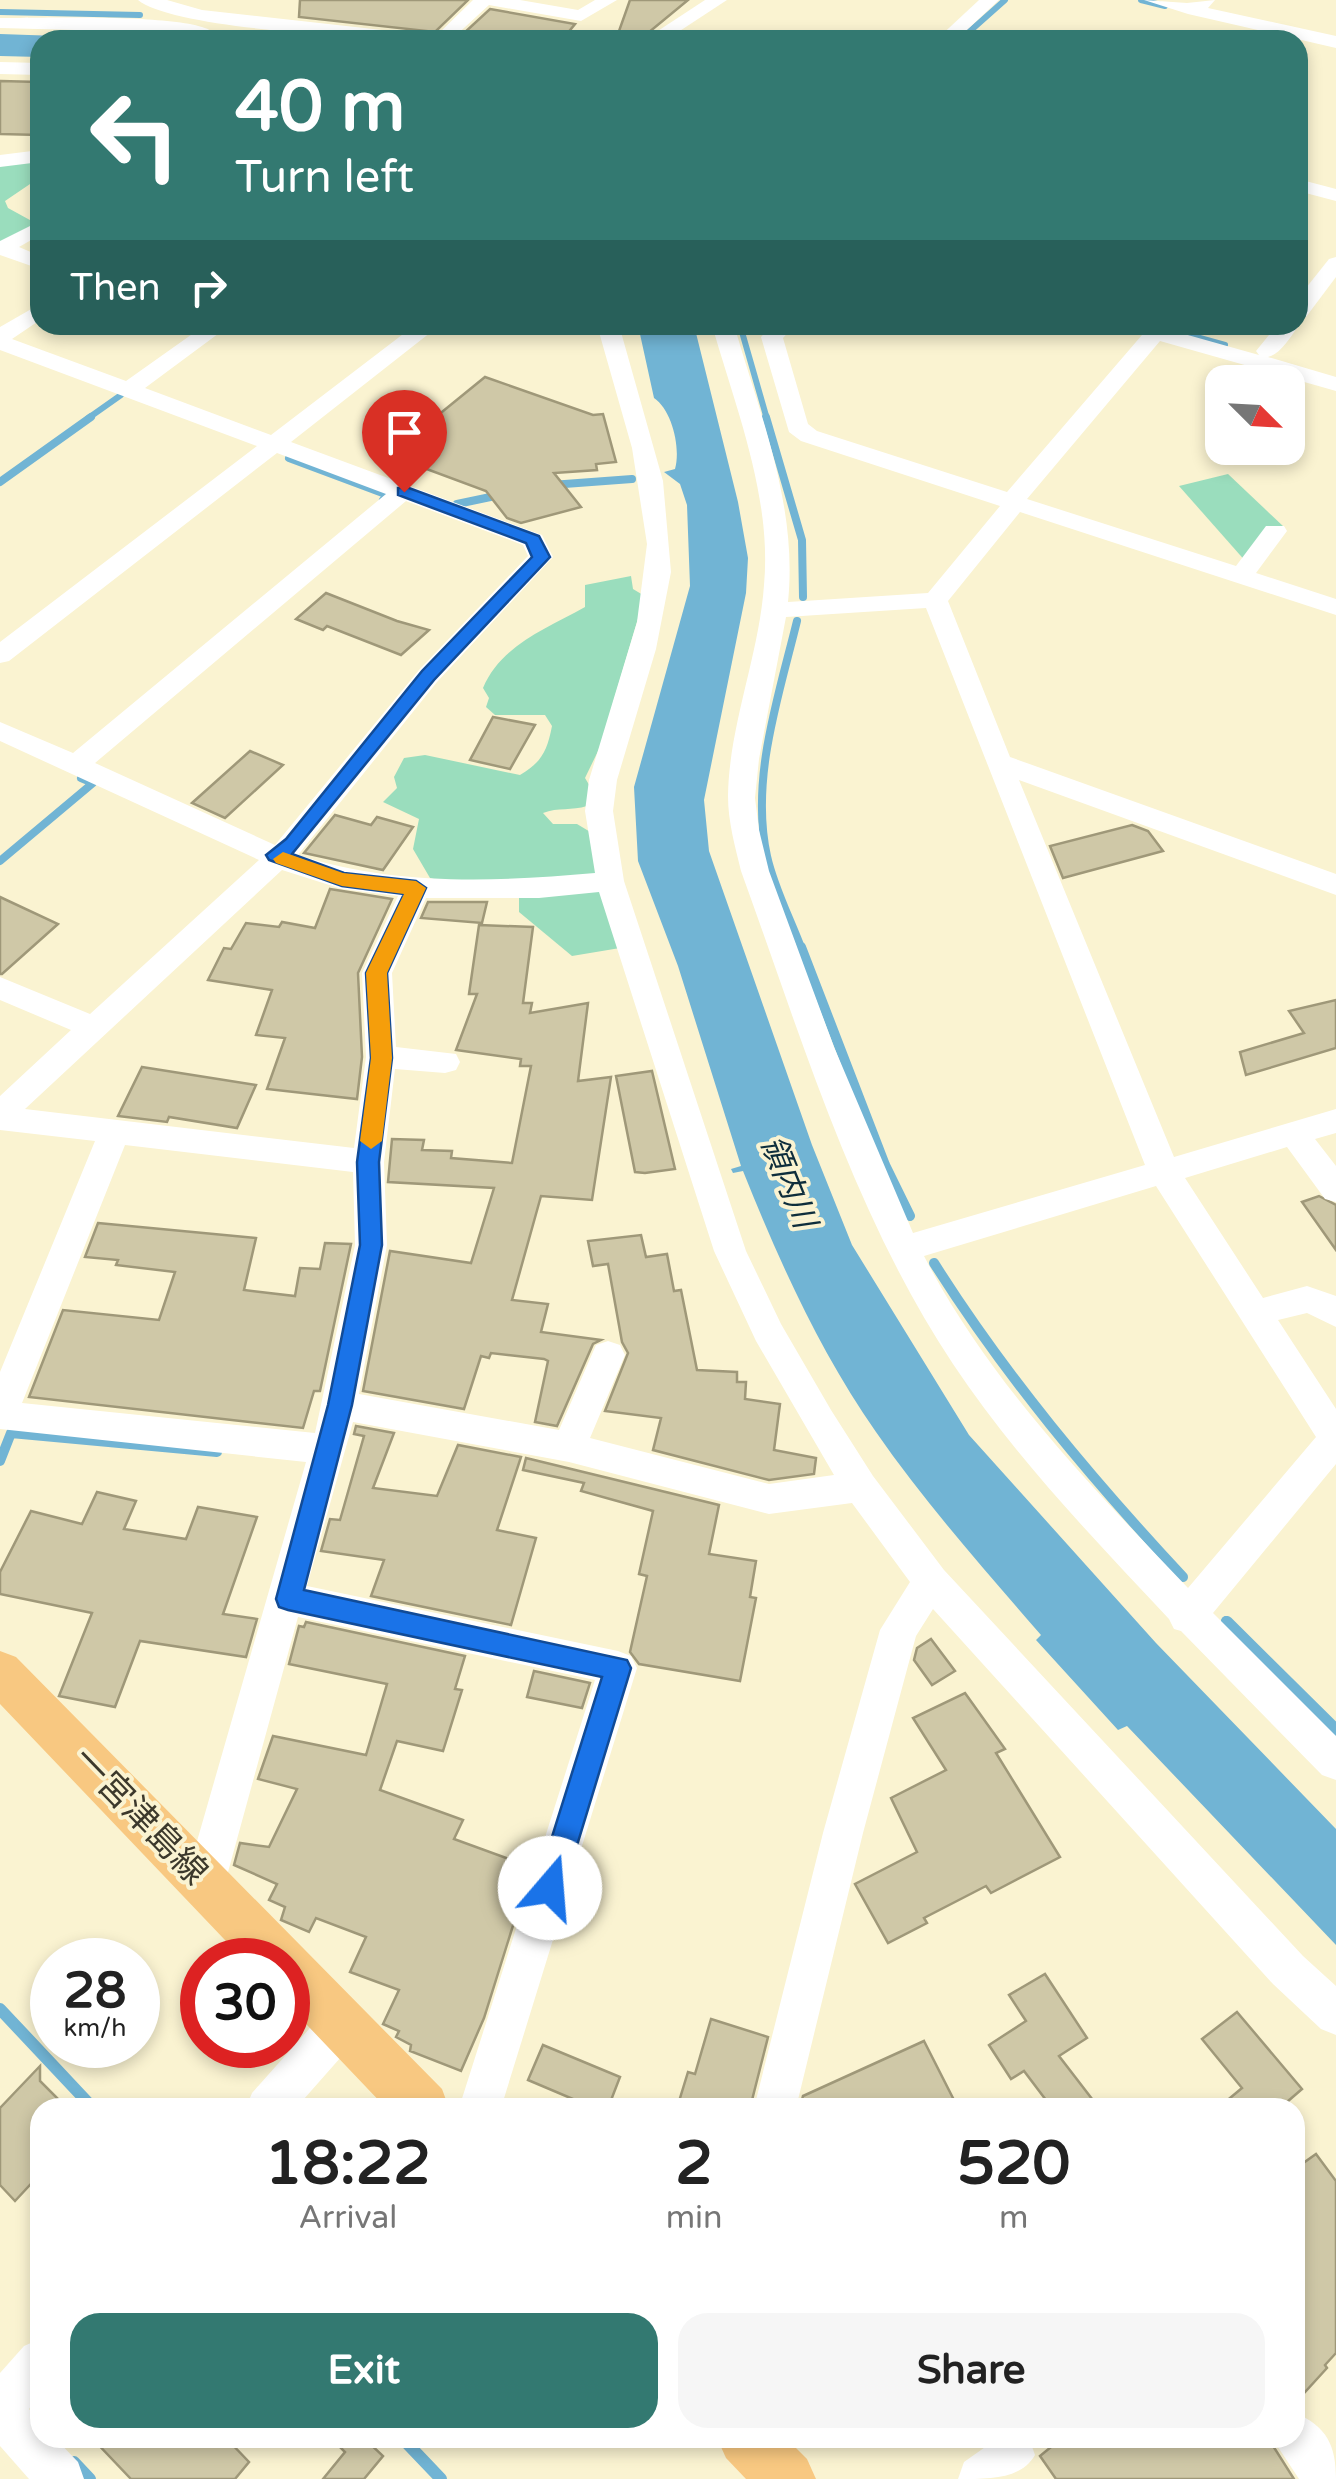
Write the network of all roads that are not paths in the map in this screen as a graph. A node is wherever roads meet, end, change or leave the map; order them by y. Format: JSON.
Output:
{"nodes":[{"id":1,"x":487,"y":0,"type":"edge"},
{"id":2,"x":608,"y":0,"type":"edge"},
{"id":3,"x":718,"y":0,"type":"edge"},
{"id":4,"x":990,"y":0,"type":"edge"},
{"id":5,"x":1153,"y":0,"type":"edge"},
{"id":6,"x":1212,"y":0,"type":"edge"},
{"id":7,"x":159,"y":2,"type":"edge"},
{"id":8,"x":1188,"y":8,"type":"junction"},
{"id":9,"x":0,"y":23,"type":"edge"},
{"id":10,"x":183,"y":30,"type":"edge"},
{"id":11,"x":338,"y":30,"type":"edge"},
{"id":12,"x":449,"y":30,"type":"edge"},
{"id":13,"x":669,"y":30,"type":"edge"},
{"id":14,"x":956,"y":30,"type":"edge"},
{"id":15,"x":1284,"y":30,"type":"edge"},
{"id":16,"x":1308,"y":36,"type":"edge"},
{"id":17,"x":1336,"y":42,"type":"edge"},
{"id":18,"x":0,"y":68,"type":"edge"},
{"id":19,"x":30,"y":69,"type":"edge"},
{"id":20,"x":30,"y":157,"type":"edge"},
{"id":21,"x":0,"y":161,"type":"edge"},
{"id":22,"x":1308,"y":188,"type":"edge"},
{"id":23,"x":1336,"y":195,"type":"edge"},
{"id":24,"x":30,"y":232,"type":"edge"},
{"id":25,"x":1,"y":248,"type":"edge"},
{"id":26,"x":30,"y":259,"type":"edge"},
{"id":27,"x":1336,"y":263,"type":"edge"},
{"id":28,"x":1308,"y":299,"type":"edge"},
{"id":29,"x":30,"y":318,"type":"edge"},
{"id":30,"x":205,"y":335,"type":"edge"},
{"id":31,"x":416,"y":335,"type":"edge"},
{"id":32,"x":611,"y":335,"type":"edge"},
{"id":33,"x":726,"y":335,"type":"edge"},
{"id":34,"x":774,"y":335,"type":"edge"},
{"id":35,"x":1158,"y":335,"type":"edge"},
{"id":36,"x":1186,"y":335,"type":"edge"},
{"id":37,"x":1194,"y":335,"type":"edge"},
{"id":38,"x":1280,"y":335,"type":"edge"},
{"id":39,"x":0,"y":340,"type":"edge"},
{"id":40,"x":1267,"y":352,"type":"junction"},
{"id":41,"x":1336,"y":372,"type":"edge"},
{"id":42,"x":1336,"y":384,"type":"edge"},
{"id":43,"x":128,"y":390,"type":"junction"},
{"id":44,"x":274,"y":444,"type":"junction"},
{"id":45,"x":404,"y":492,"type":"junction"},
{"id":46,"x":1013,"y":503,"type":"junction"},
{"id":47,"x":1275,"y":531,"type":"dead end"},
{"id":48,"x":1241,"y":576,"type":"junction"},
{"id":49,"x":935,"y":600,"type":"junction"},
{"id":50,"x":1336,"y":606,"type":"edge"},
{"id":51,"x":776,"y":610,"type":"junction"},
{"id":52,"x":0,"y":655,"type":"edge"},
{"id":53,"x":0,"y":731,"type":"edge"},
{"id":54,"x":998,"y":762,"type":"junction"},
{"id":55,"x":76,"y":765,"type":"junction"},
{"id":56,"x":276,"y":855,"type":"junction"},
{"id":57,"x":610,"y":881,"type":"junction"},
{"id":58,"x":1336,"y":885,"type":"edge"},
{"id":59,"x":416,"y":888,"type":"junction"},
{"id":60,"x":0,"y":988,"type":"edge"},
{"id":61,"x":92,"y":1027,"type":"junction"},
{"id":62,"x":381,"y":1058,"type":"junction"},
{"id":63,"x":445,"y":1062,"type":"dead end"},
{"id":64,"x":0,"y":1116,"type":"edge"},
{"id":65,"x":1336,"y":1121,"type":"edge"},
{"id":66,"x":114,"y":1133,"type":"junction"},
{"id":67,"x":1294,"y":1134,"type":"junction"},
{"id":68,"x":368,"y":1162,"type":"junction"},
{"id":69,"x":1164,"y":1172,"type":"junction"},
{"id":70,"x":1336,"y":1190,"type":"edge"},
{"id":71,"x":903,"y":1249,"type":"junction"},
{"id":72,"x":1257,"y":1314,"type":"junction"},
{"id":73,"x":1336,"y":1314,"type":"edge"},
{"id":74,"x":608,"y":1354,"type":"dead end"},
{"id":75,"x":340,"y":1405,"type":"junction"},
{"id":76,"x":0,"y":1414,"type":"edge"},
{"id":77,"x":1336,"y":1439,"type":"edge"},
{"id":78,"x":569,"y":1447,"type":"junction"},
{"id":79,"x":326,"y":1449,"type":"junction"},
{"id":80,"x":860,"y":1487,"type":"junction"},
{"id":81,"x":931,"y":1581,"type":"junction"},
{"id":82,"x":288,"y":1599,"type":"junction"},
{"id":83,"x":1188,"y":1617,"type":"junction"},
{"id":84,"x":0,"y":1672,"type":"edge"},
{"id":85,"x":1336,"y":1762,"type":"edge"},
{"id":86,"x":206,"y":1883,"type":"junction"},
{"id":87,"x":258,"y":1938,"type":"edge"},
{"id":88,"x":310,"y":1991,"type":"edge"},
{"id":89,"x":1336,"y":2014,"type":"edge"},
{"id":90,"x":342,"y":2025,"type":"junction"},
{"id":91,"x":277,"y":2098,"type":"edge"},
{"id":92,"x":413,"y":2098,"type":"edge"},
{"id":93,"x":483,"y":2098,"type":"edge"},
{"id":94,"x":777,"y":2098,"type":"edge"},
{"id":95,"x":30,"y":2374,"type":"edge"},
{"id":96,"x":0,"y":2410,"type":"edge"},
{"id":97,"x":30,"y":2444,"type":"edge"},
{"id":98,"x":34,"y":2448,"type":"edge"},
{"id":99,"x":756,"y":2448,"type":"edge"},
{"id":100,"x":1304,"y":2448,"type":"edge"},
{"id":101,"x":61,"y":2479,"type":"edge"},
{"id":102,"x":788,"y":2479,"type":"edge"},
{"id":103,"x":1329,"y":2479,"type":"edge"}],
"edges":[{"from":1,"to":2,"type":"street"},
{"from":1,"to":12,"type":"street"},
{"from":3,"to":13,"type":"street"},
{"from":4,"to":14,"type":"street"},
{"from":5,"to":8,"type":"street"},
{"from":6,"to":8,"type":"street"},
{"from":7,"to":11,"type":"street"},
{"from":8,"to":15,"type":"street"},
{"from":9,"to":10,"type":"street"},
{"from":16,"to":17,"type":"street"},
{"from":18,"to":19,"type":"street"},
{"from":20,"to":21,"type":"street"},
{"from":22,"to":23,"type":"street"},
{"from":24,"to":25,"type":"street"},
{"from":25,"to":26,"type":"street"},
{"from":27,"to":28,"type":"street"},
{"from":29,"to":39,"type":"street"},
{"from":30,"to":43,"type":"street"},
{"from":31,"to":44,"type":"street"},
{"from":32,"to":57,"type":"street"},
{"from":33,"to":51,"type":"street"},
{"from":34,"to":46,"type":"street"},
{"from":35,"to":46,"type":"street"},
{"from":36,"to":42,"type":"street"},
{"from":37,"to":40,"type":"street"},
{"from":38,"to":40,"type":"street"},
{"from":39,"to":43,"type":"street"},
{"from":40,"to":41,"type":"street"},
{"from":43,"to":44,"type":"street"},
{"from":44,"to":45,"type":"street"},
{"from":44,"to":52,"type":"street"},
{"from":45,"to":55,"type":"street"},
{"from":45,"to":56,"type":"street"},
{"from":46,"to":48,"type":"street"},
{"from":46,"to":49,"type":"street"},
{"from":47,"to":48,"type":"street"},
{"from":48,"to":50,"type":"street"},
{"from":49,"to":51,"type":"street"},
{"from":49,"to":54,"type":"street"},
{"from":51,"to":71,"type":"street"},
{"from":53,"to":55,"type":"street"},
{"from":54,"to":58,"type":"street"},
{"from":54,"to":69,"type":"street"},
{"from":55,"to":56,"type":"street"},
{"from":56,"to":59,"type":"street"},
{"from":56,"to":61,"type":"street"},
{"from":57,"to":59,"type":"street"},
{"from":57,"to":80,"type":"street"},
{"from":59,"to":62,"type":"street"},
{"from":60,"to":61,"type":"street"},
{"from":61,"to":64,"type":"street"},
{"from":62,"to":63,"type":"street"},
{"from":62,"to":68,"type":"street"},
{"from":64,"to":66,"type":"street"},
{"from":65,"to":67,"type":"street"},
{"from":66,"to":68,"type":"street"},
{"from":66,"to":76,"type":"street"},
{"from":67,"to":69,"type":"street"},
{"from":67,"to":70,"type":"street"},
{"from":68,"to":75,"type":"street"},
{"from":69,"to":71,"type":"street"},
{"from":69,"to":72,"type":"street"},
{"from":71,"to":83,"type":"street"},
{"from":72,"to":73,"type":"street"},
{"from":72,"to":77,"type":"street"},
{"from":74,"to":78,"type":"street"},
{"from":75,"to":78,"type":"street"},
{"from":75,"to":79,"type":"street"},
{"from":76,"to":79,"type":"street"},
{"from":77,"to":83,"type":"street"},
{"from":78,"to":80,"type":"street"},
{"from":79,"to":82,"type":"street"},
{"from":80,"to":81,"type":"street"},
{"from":81,"to":89,"type":"street"},
{"from":81,"to":94,"type":"street"},
{"from":82,"to":86,"type":"street"},
{"from":82,"to":93,"type":"street"},
{"from":83,"to":85,"type":"street"},
{"from":84,"to":86,"type":"main road","name":"一宮津島線"},
{"from":86,"to":87,"type":"main road","name":"一宮津島線"},
{"from":88,"to":90,"type":"main road"},
{"from":90,"to":91,"type":"street"},
{"from":90,"to":92,"type":"main road"},
{"from":95,"to":96,"type":"street"},
{"from":96,"to":97,"type":"street"},
{"from":98,"to":101,"type":"street"},
{"from":99,"to":102,"type":"main road"},
{"from":100,"to":103,"type":"street"}]}
